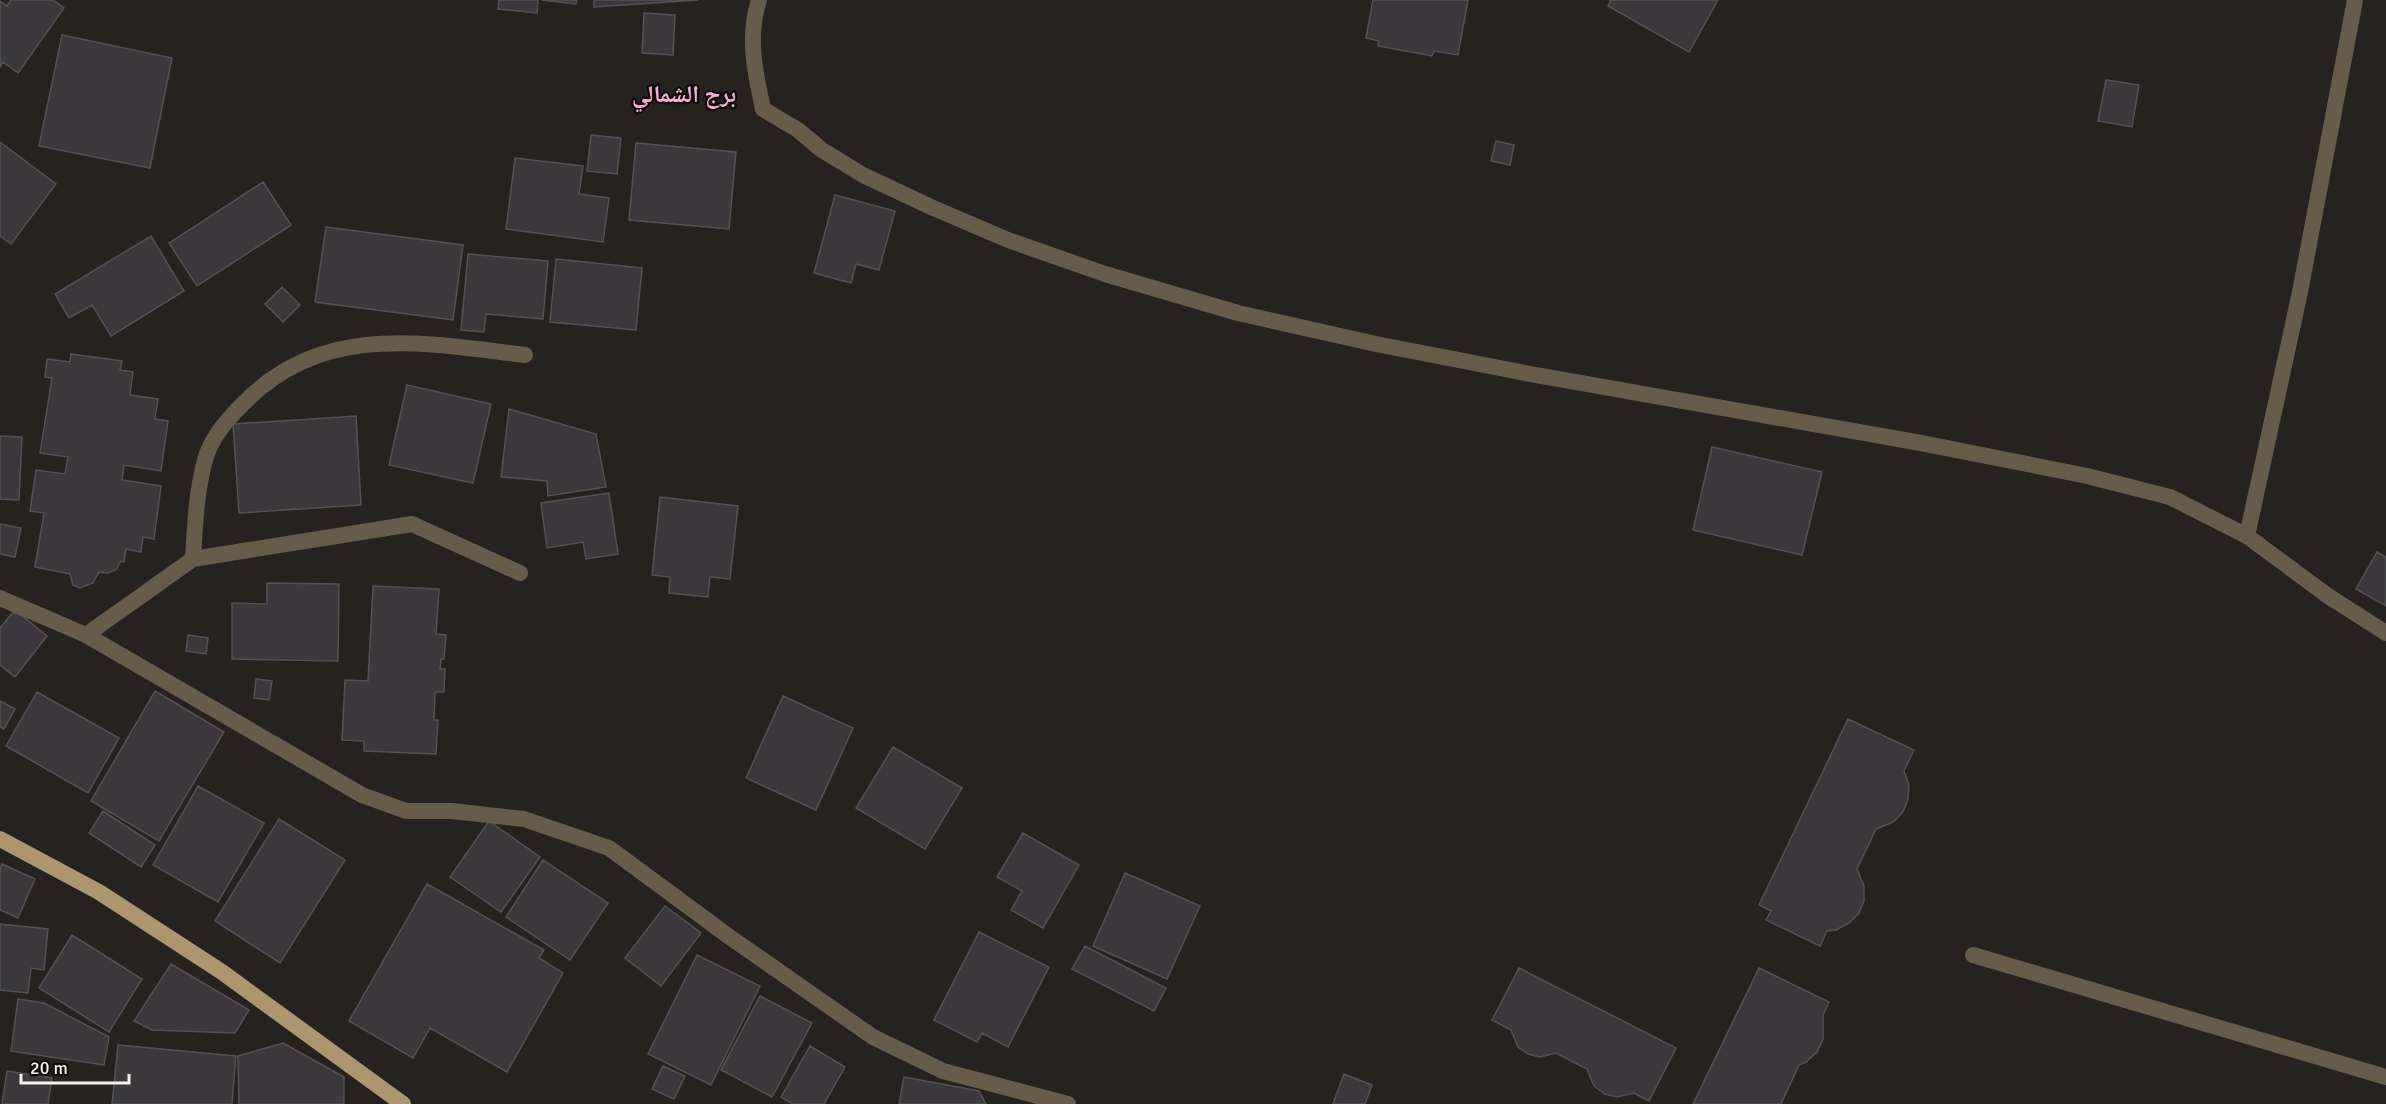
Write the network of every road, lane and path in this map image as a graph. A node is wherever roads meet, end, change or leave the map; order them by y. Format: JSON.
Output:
{"nodes":[{"id":1,"x":759,"y":0,"type":"edge"},
{"id":2,"x":2355,"y":0,"type":"edge"},
{"id":3,"x":525,"y":355,"type":"dead end"},
{"id":4,"x":2247,"y":536,"type":"junction"},
{"id":5,"x":193,"y":559,"type":"junction"},
{"id":6,"x":520,"y":573,"type":"dead end"},
{"id":7,"x":0,"y":598,"type":"edge"},
{"id":8,"x":2386,"y":633,"type":"edge"},
{"id":9,"x":87,"y":635,"type":"junction"},
{"id":10,"x":0,"y":839,"type":"edge"},
{"id":11,"x":1973,"y":955,"type":"dead end"},
{"id":12,"x":2386,"y":1077,"type":"edge"},
{"id":13,"x":403,"y":1104,"type":"edge"},
{"id":14,"x":1068,"y":1104,"type":"edge"}],
"edges":[{"from":1,"to":4,"type":"street"},
{"from":2,"to":4,"type":"street"},
{"from":3,"to":5,"type":"street"},
{"from":4,"to":8,"type":"street"},
{"from":5,"to":6,"type":"street"},
{"from":5,"to":9,"type":"street"},
{"from":7,"to":9,"type":"street"},
{"from":9,"to":14,"type":"street"},
{"from":10,"to":13,"type":"main road"},
{"from":11,"to":12,"type":"street"}]}
